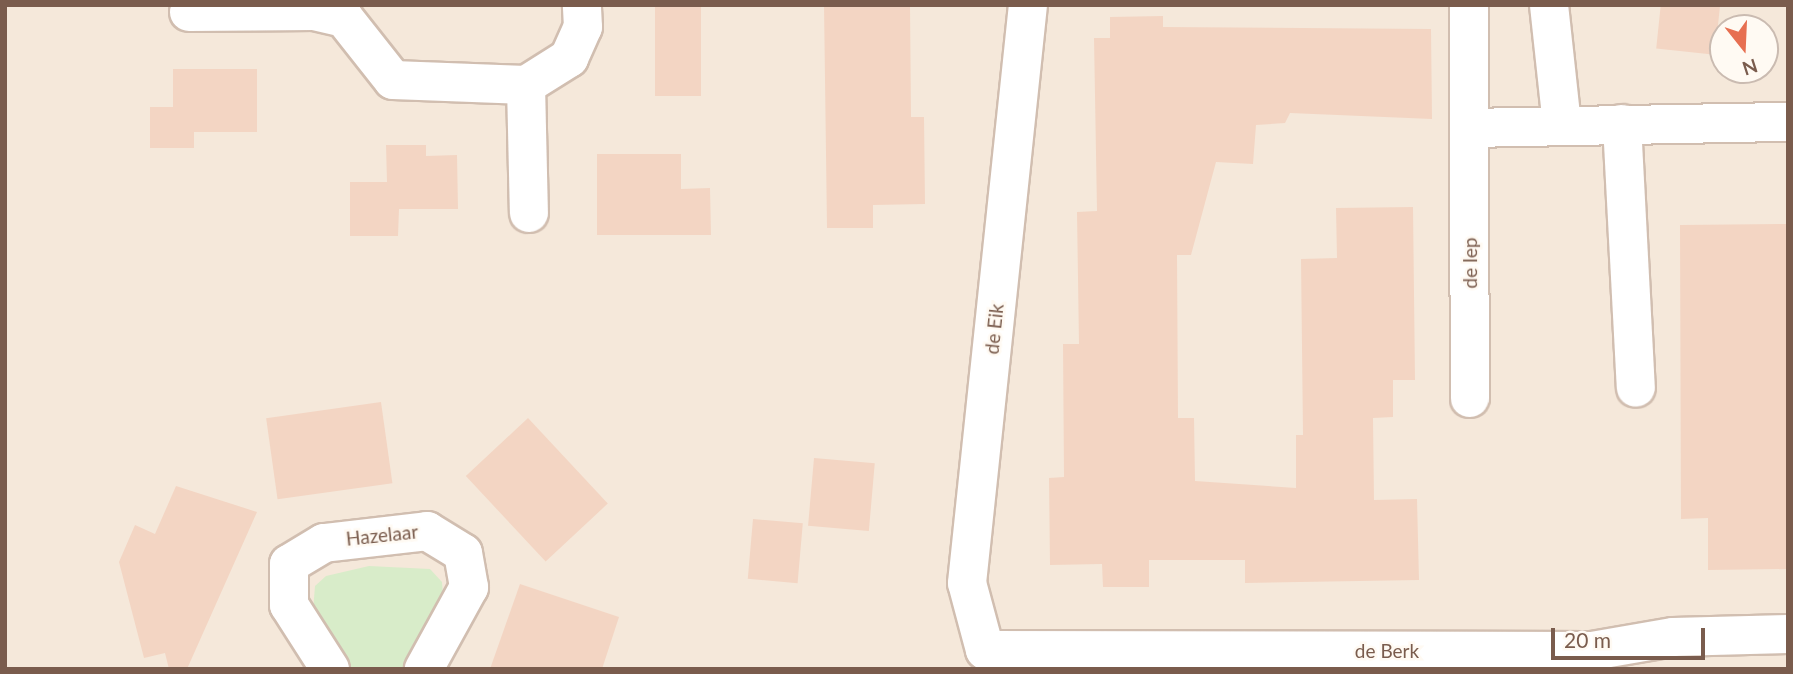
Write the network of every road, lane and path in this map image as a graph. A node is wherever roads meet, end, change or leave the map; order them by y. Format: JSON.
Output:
{"nodes":[{"id":1,"x":582,"y":5,"type":"edge"},
{"id":2,"x":1028,"y":5,"type":"edge"},
{"id":3,"x":1468,"y":5,"type":"edge"},
{"id":4,"x":1549,"y":5,"type":"edge"},
{"id":5,"x":189,"y":12,"type":"dead end"},
{"id":6,"x":526,"y":85,"type":"junction"},
{"id":7,"x":1788,"y":122,"type":"edge"},
{"id":8,"x":1622,"y":124,"type":"junction"},
{"id":9,"x":1562,"y":125,"type":"junction"},
{"id":10,"x":1469,"y":128,"type":"junction"},
{"id":11,"x":529,"y":213,"type":"dead end"},
{"id":12,"x":1636,"y":388,"type":"dead end"},
{"id":13,"x":1470,"y":398,"type":"dead end"},
{"id":14,"x":1788,"y":634,"type":"edge"},
{"id":15,"x":978,"y":659,"type":"edge"},
{"id":16,"x":330,"y":669,"type":"edge"},
{"id":17,"x":424,"y":669,"type":"edge"}],
"edges":[{"from":1,"to":6,"type":"street"},
{"from":2,"to":15,"type":"street","name":"de Eik"},
{"from":3,"to":10,"type":"street","name":"de Iep"},
{"from":4,"to":9,"type":"street"},
{"from":5,"to":6,"type":"street"},
{"from":6,"to":11,"type":"street"},
{"from":7,"to":8,"type":"street"},
{"from":8,"to":9,"type":"street"},
{"from":8,"to":12,"type":"street"},
{"from":9,"to":10,"type":"street"},
{"from":10,"to":13,"type":"street","name":"de Iep"},
{"from":14,"to":15,"type":"street","name":"de Berk"},
{"from":16,"to":17,"type":"street","name":"Hazelaar"}]}
